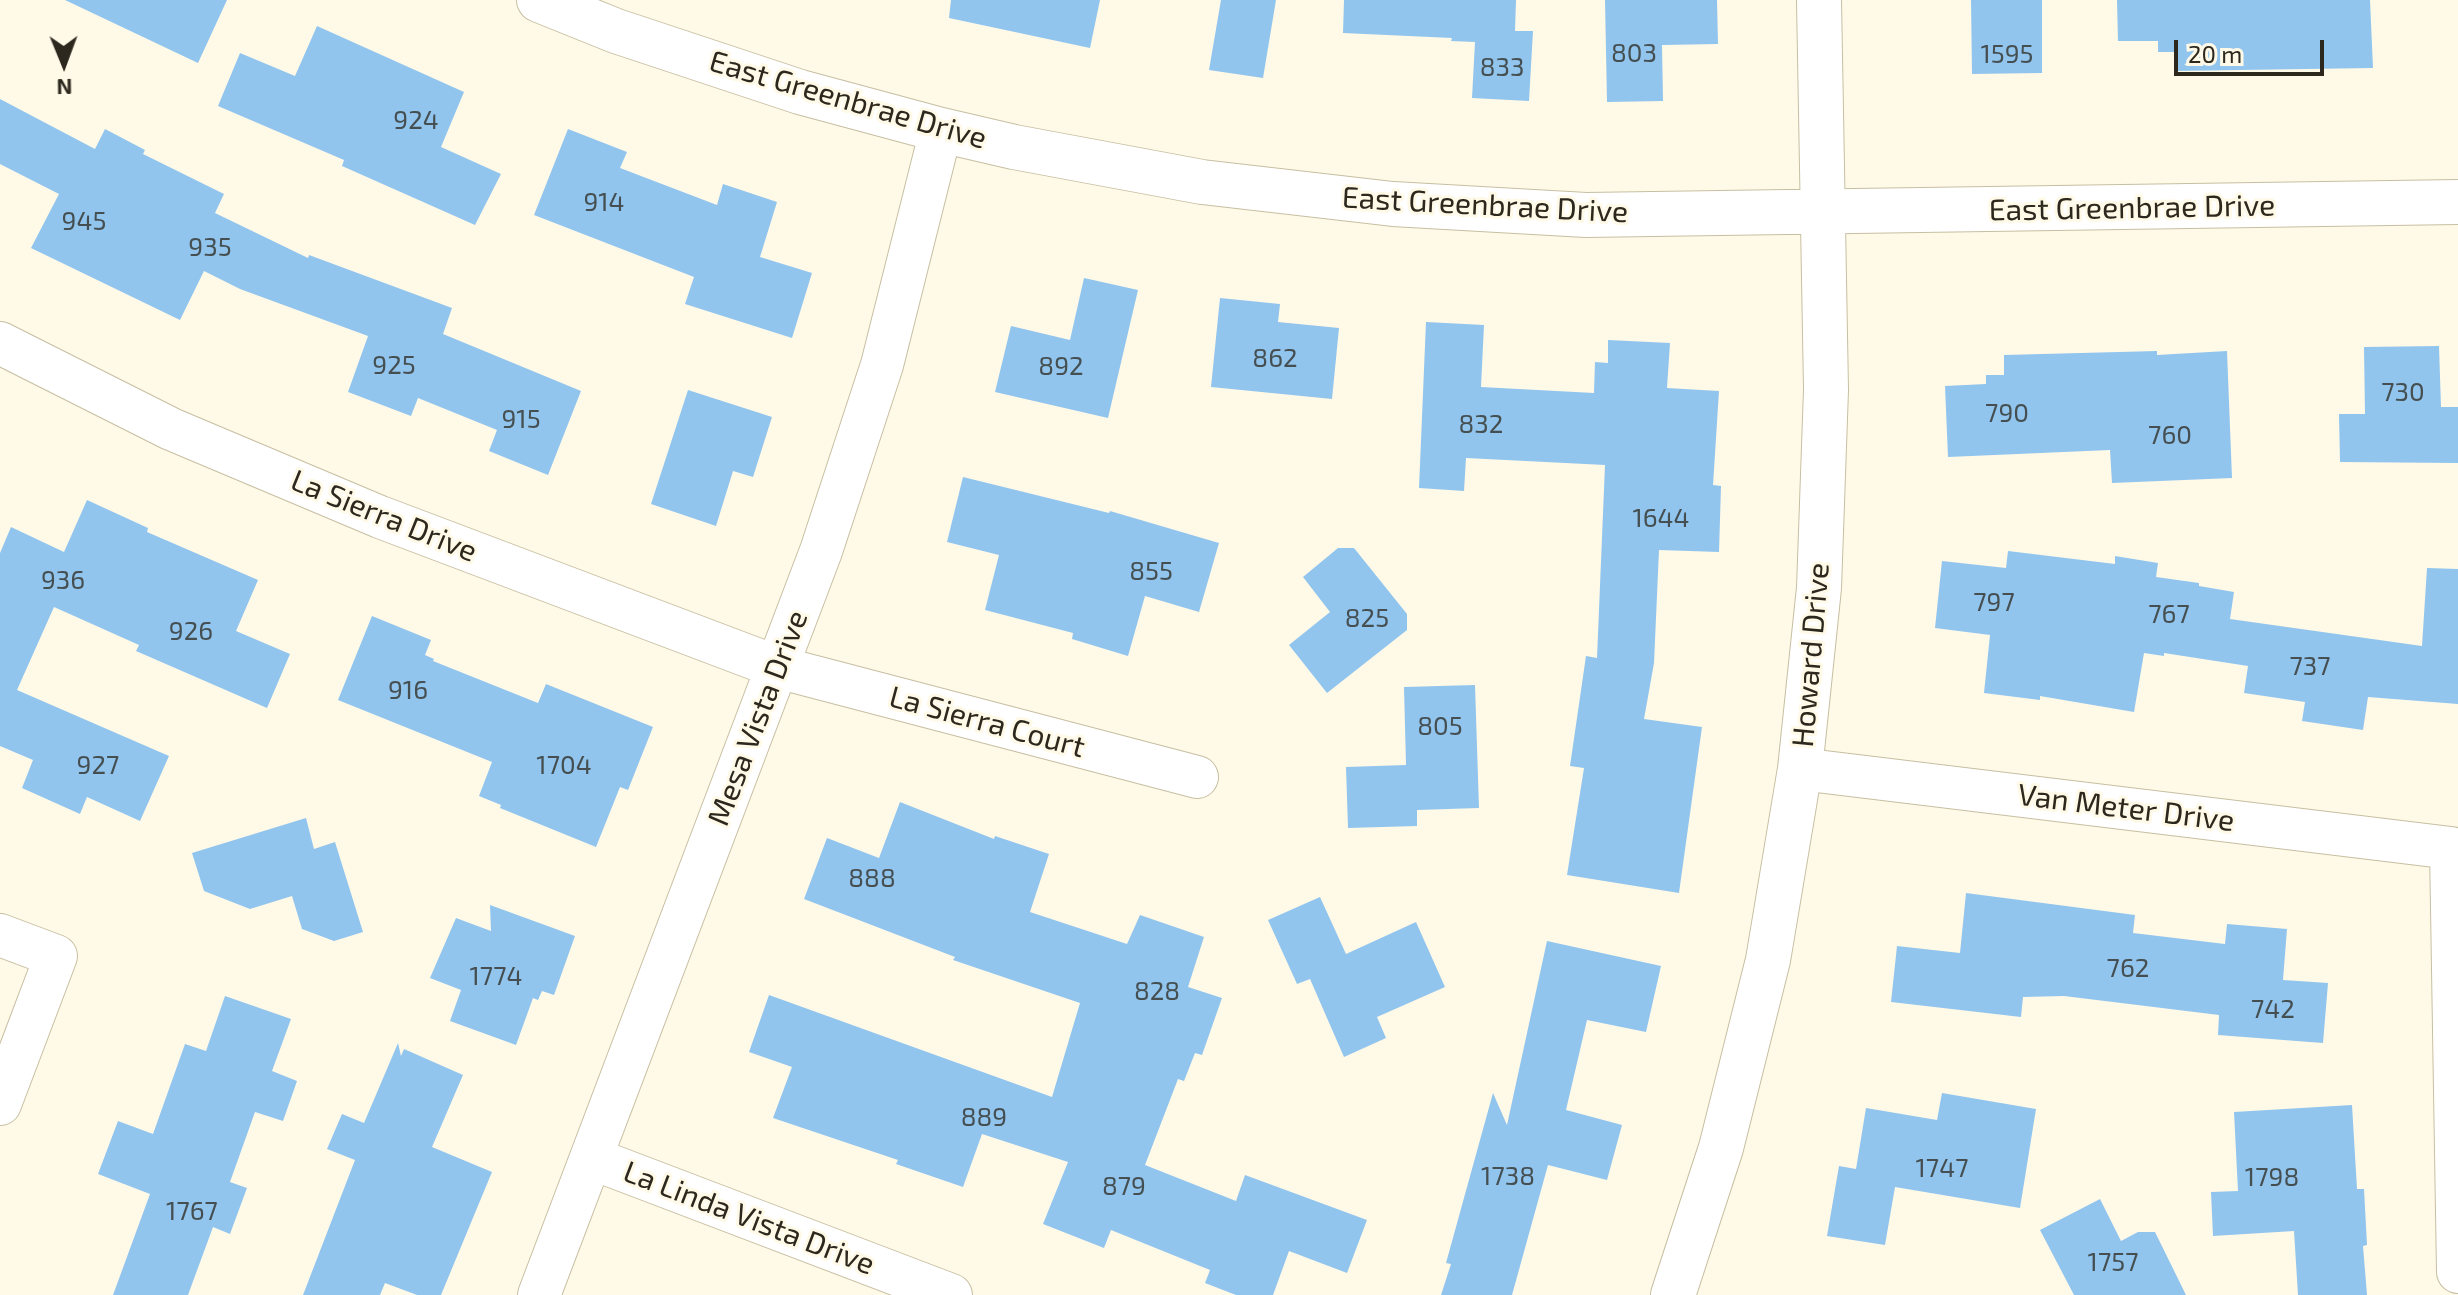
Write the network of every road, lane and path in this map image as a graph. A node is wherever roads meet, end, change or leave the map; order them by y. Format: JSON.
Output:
{"nodes":[{"id":1,"x":539,"y":0,"type":"edge"},
{"id":2,"x":1819,"y":0,"type":"edge"},
{"id":3,"x":941,"y":130,"type":"junction"},
{"id":4,"x":2458,"y":202,"type":"edge"},
{"id":5,"x":1823,"y":213,"type":"junction"},
{"id":6,"x":0,"y":343,"type":"edge"},
{"id":7,"x":777,"y":667,"type":"junction"},
{"id":8,"x":1800,"y":769,"type":"junction"},
{"id":9,"x":1197,"y":777,"type":"dead end"},
{"id":10,"x":0,"y":935,"type":"edge"},
{"id":11,"x":0,"y":1104,"type":"edge"},
{"id":12,"x":591,"y":1158,"type":"junction"},
{"id":13,"x":2458,"y":1272,"type":"edge"},
{"id":14,"x":539,"y":1295,"type":"edge"},
{"id":15,"x":951,"y":1295,"type":"edge"},
{"id":16,"x":1673,"y":1295,"type":"edge"}],
"edges":[{"from":1,"to":3,"type":"street","name":"East Greenbrae Drive"},
{"from":2,"to":5,"type":"street","name":"Howard Drive"},
{"from":3,"to":5,"type":"street","name":"East Greenbrae Drive"},
{"from":3,"to":7,"type":"street","name":"Mesa Vista Drive"},
{"from":4,"to":5,"type":"street","name":"East Greenbrae Drive"},
{"from":5,"to":8,"type":"street","name":"Howard Drive"},
{"from":6,"to":7,"type":"street","name":"La Sierra Drive"},
{"from":7,"to":9,"type":"street","name":"La Sierra Court"},
{"from":7,"to":12,"type":"street","name":"Mesa Vista Drive"},
{"from":8,"to":13,"type":"street","name":"Van Meter Drive"},
{"from":8,"to":16,"type":"street","name":"Howard Drive"},
{"from":10,"to":11,"type":"street"},
{"from":12,"to":14,"type":"street","name":"Mesa Vista Drive"},
{"from":12,"to":15,"type":"street","name":"La Linda Vista Drive"}]}
